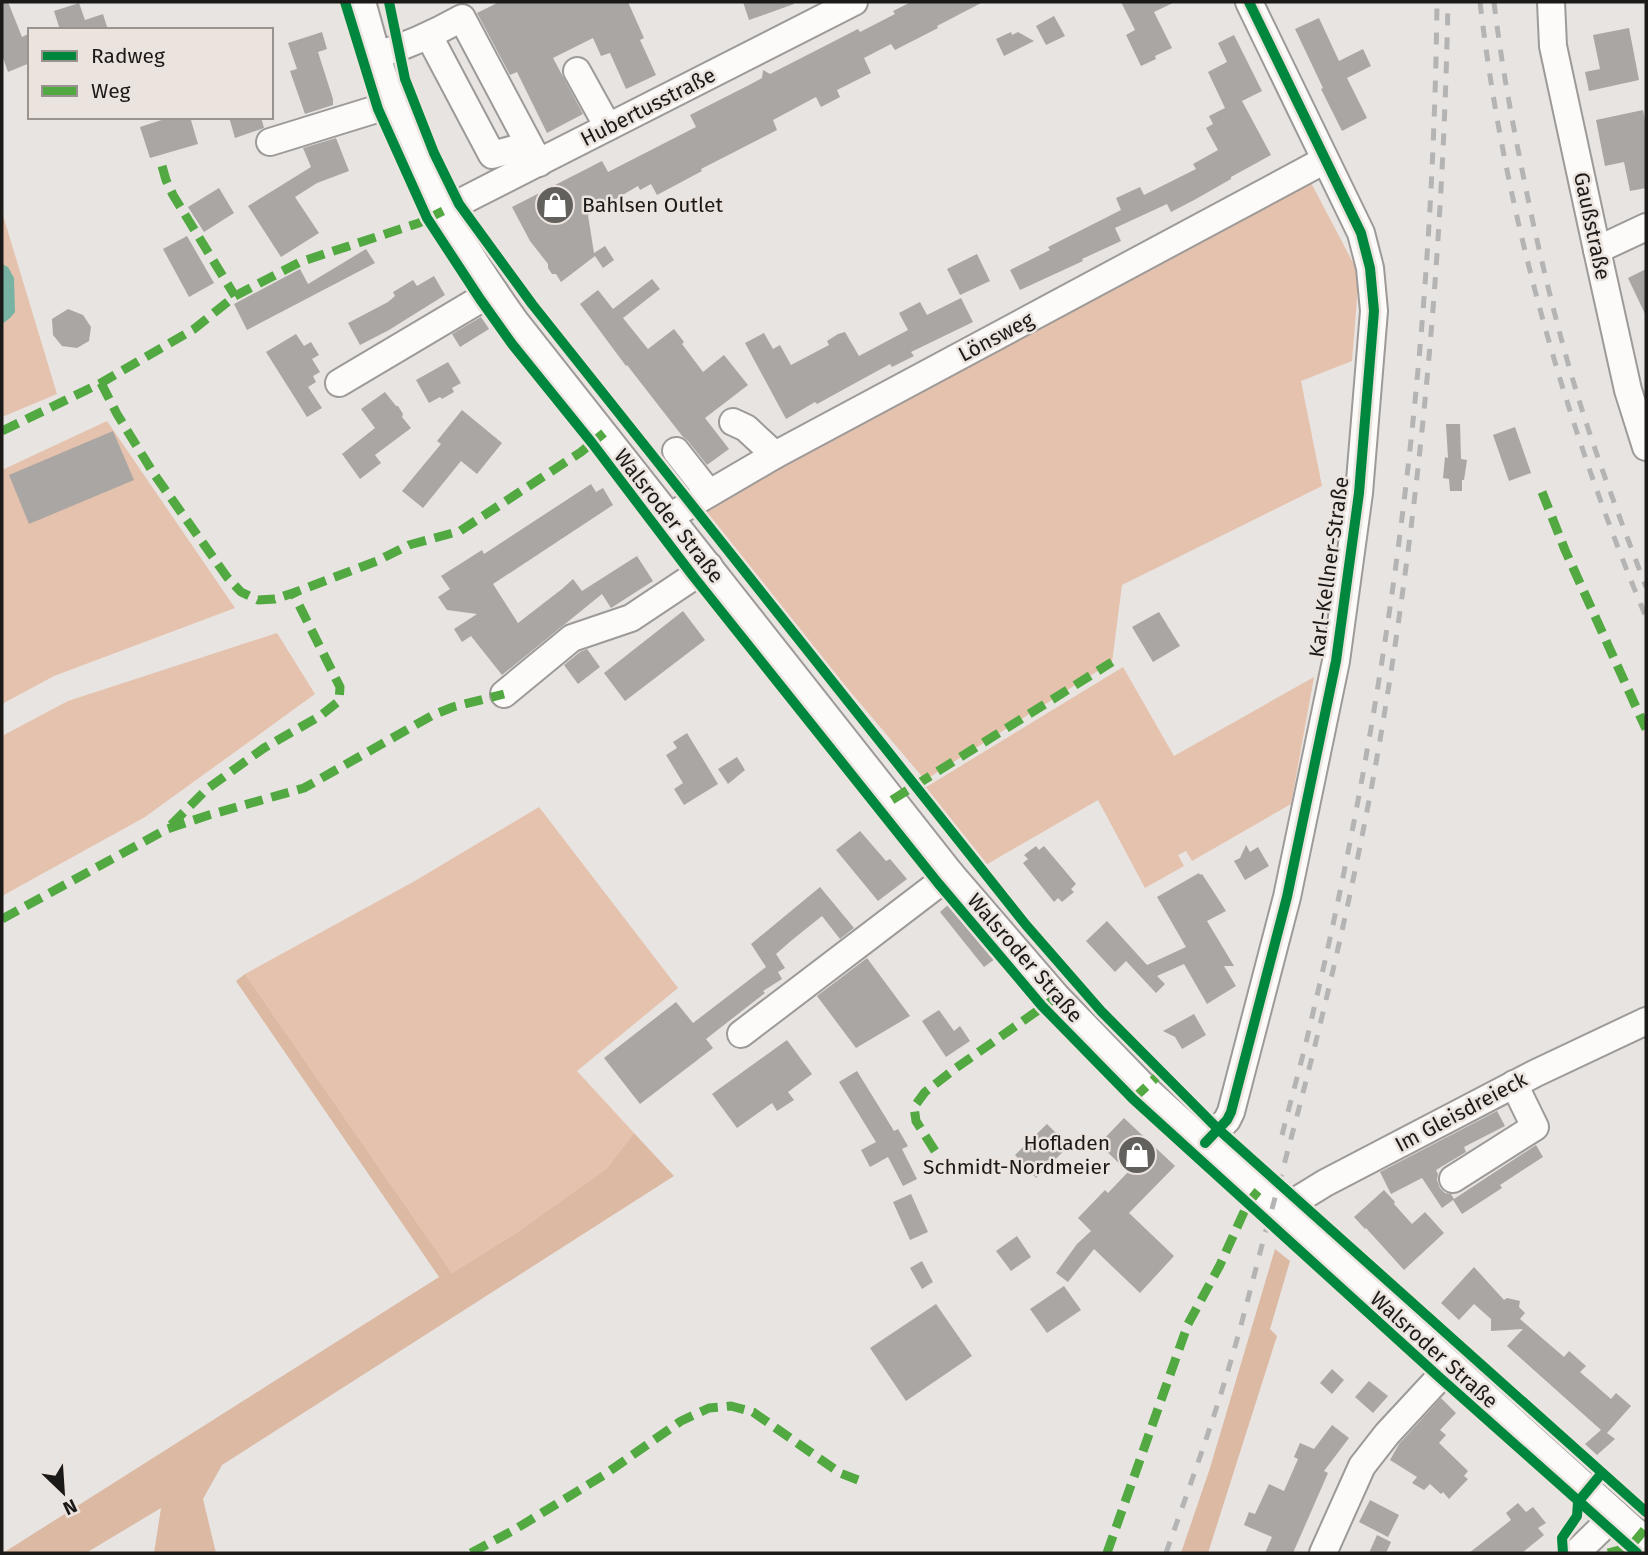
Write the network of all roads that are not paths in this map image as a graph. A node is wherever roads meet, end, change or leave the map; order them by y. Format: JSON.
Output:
{"nodes":[{"id":1,"x":362,"y":2,"type":"edge"},
{"id":2,"x":853,"y":2,"type":"edge"},
{"id":3,"x":1249,"y":2,"type":"edge"},
{"id":4,"x":1551,"y":2,"type":"edge"},
{"id":5,"x":429,"y":36,"type":"junction"},
{"id":6,"x":377,"y":55,"type":"junction"},
{"id":7,"x":577,"y":71,"type":"dead end"},
{"id":8,"x":393,"y":104,"type":"junction"},
{"id":9,"x":608,"y":127,"type":"junction"},
{"id":10,"x":270,"y":142,"type":"dead end"},
{"id":11,"x":534,"y":154,"type":"junction"},
{"id":12,"x":1325,"y":160,"type":"junction"},
{"id":13,"x":443,"y":211,"type":"junction"},
{"id":14,"x":1646,"y":228,"type":"edge"},
{"id":15,"x":1597,"y":250,"type":"junction"},
{"id":16,"x":494,"y":291,"type":"junction"},
{"id":17,"x":339,"y":383,"type":"dead end"},
{"id":18,"x":733,"y":422,"type":"dead end"},
{"id":19,"x":1646,"y":447,"type":"edge"},
{"id":20,"x":676,"y":451,"type":"dead end"},
{"id":21,"x":775,"y":455,"type":"junction"},
{"id":22,"x":709,"y":493,"type":"junction"},
{"id":23,"x":669,"y":517,"type":"junction"},
{"id":24,"x":709,"y":566,"type":"junction"},
{"id":25,"x":504,"y":695,"type":"dead end"},
{"id":26,"x":951,"y":874,"type":"junction"},
{"id":27,"x":1646,"y":1021,"type":"edge"},
{"id":28,"x":741,"y":1034,"type":"dead end"},
{"id":29,"x":1514,"y":1084,"type":"junction"},
{"id":30,"x":1205,"y":1143,"type":"junction"},
{"id":31,"x":1454,"y":1179,"type":"dead end"},
{"id":32,"x":1283,"y":1214,"type":"junction"},
{"id":33,"x":1451,"y":1365,"type":"junction"},
{"id":34,"x":1616,"y":1514,"type":"junction"},
{"id":35,"x":1646,"y":1541,"type":"edge"},
{"id":36,"x":1323,"y":1553,"type":"edge"},
{"id":37,"x":1576,"y":1553,"type":"edge"}],
"edges":[{"from":1,"to":6,"type":"street","name":"Walsroder Straße"},
{"from":2,"to":9,"type":"street","name":"Hubertusstraße"},
{"from":3,"to":12,"type":"street","name":"Karl-Kellner-Straße"},
{"from":4,"to":15,"type":"street","name":"Gaußstraße"},
{"from":5,"to":6,"type":"street"},
{"from":5,"to":11,"type":"street"},
{"from":5,"to":11,"type":"street"},
{"from":6,"to":8,"type":"street","name":"Walsroder Straße"},
{"from":7,"to":9,"type":"street"},
{"from":8,"to":10,"type":"street"},
{"from":8,"to":13,"type":"street","name":"Walsroder Straße"},
{"from":9,"to":11,"type":"street","name":"Hubertusstraße"},
{"from":11,"to":13,"type":"street","name":"Hubertusstraße"},
{"from":12,"to":21,"type":"street","name":"Lönsweg"},
{"from":12,"to":30,"type":"street","name":"Karl-Kellner-Straße"},
{"from":13,"to":16,"type":"street","name":"Walsroder Straße"},
{"from":14,"to":15,"type":"street"},
{"from":15,"to":19,"type":"street","name":"Gaußstraße"},
{"from":16,"to":17,"type":"street"},
{"from":16,"to":23,"type":"street","name":"Walsroder Straße"},
{"from":18,"to":21,"type":"street"},
{"from":20,"to":22,"type":"street"},
{"from":21,"to":22,"type":"street","name":"Lönsweg"},
{"from":22,"to":23,"type":"street","name":"Lönsweg"},
{"from":23,"to":24,"type":"street","name":"Walsroder Straße"},
{"from":24,"to":25,"type":"street"},
{"from":24,"to":26,"type":"street","name":"Walsroder Straße"},
{"from":26,"to":28,"type":"street"},
{"from":26,"to":30,"type":"street","name":"Walsroder Straße"},
{"from":27,"to":29,"type":"street","name":"Im Gleisdreieck"},
{"from":29,"to":31,"type":"street"},
{"from":29,"to":32,"type":"street","name":"Im Gleisdreieck"},
{"from":30,"to":32,"type":"street","name":"Walsroder Straße"},
{"from":32,"to":33,"type":"street","name":"Walsroder Straße"},
{"from":33,"to":34,"type":"street","name":"Walsroder Straße"},
{"from":33,"to":36,"type":"street"},
{"from":34,"to":35,"type":"street","name":"Walsroder Straße"},
{"from":34,"to":37,"type":"street"}]}
